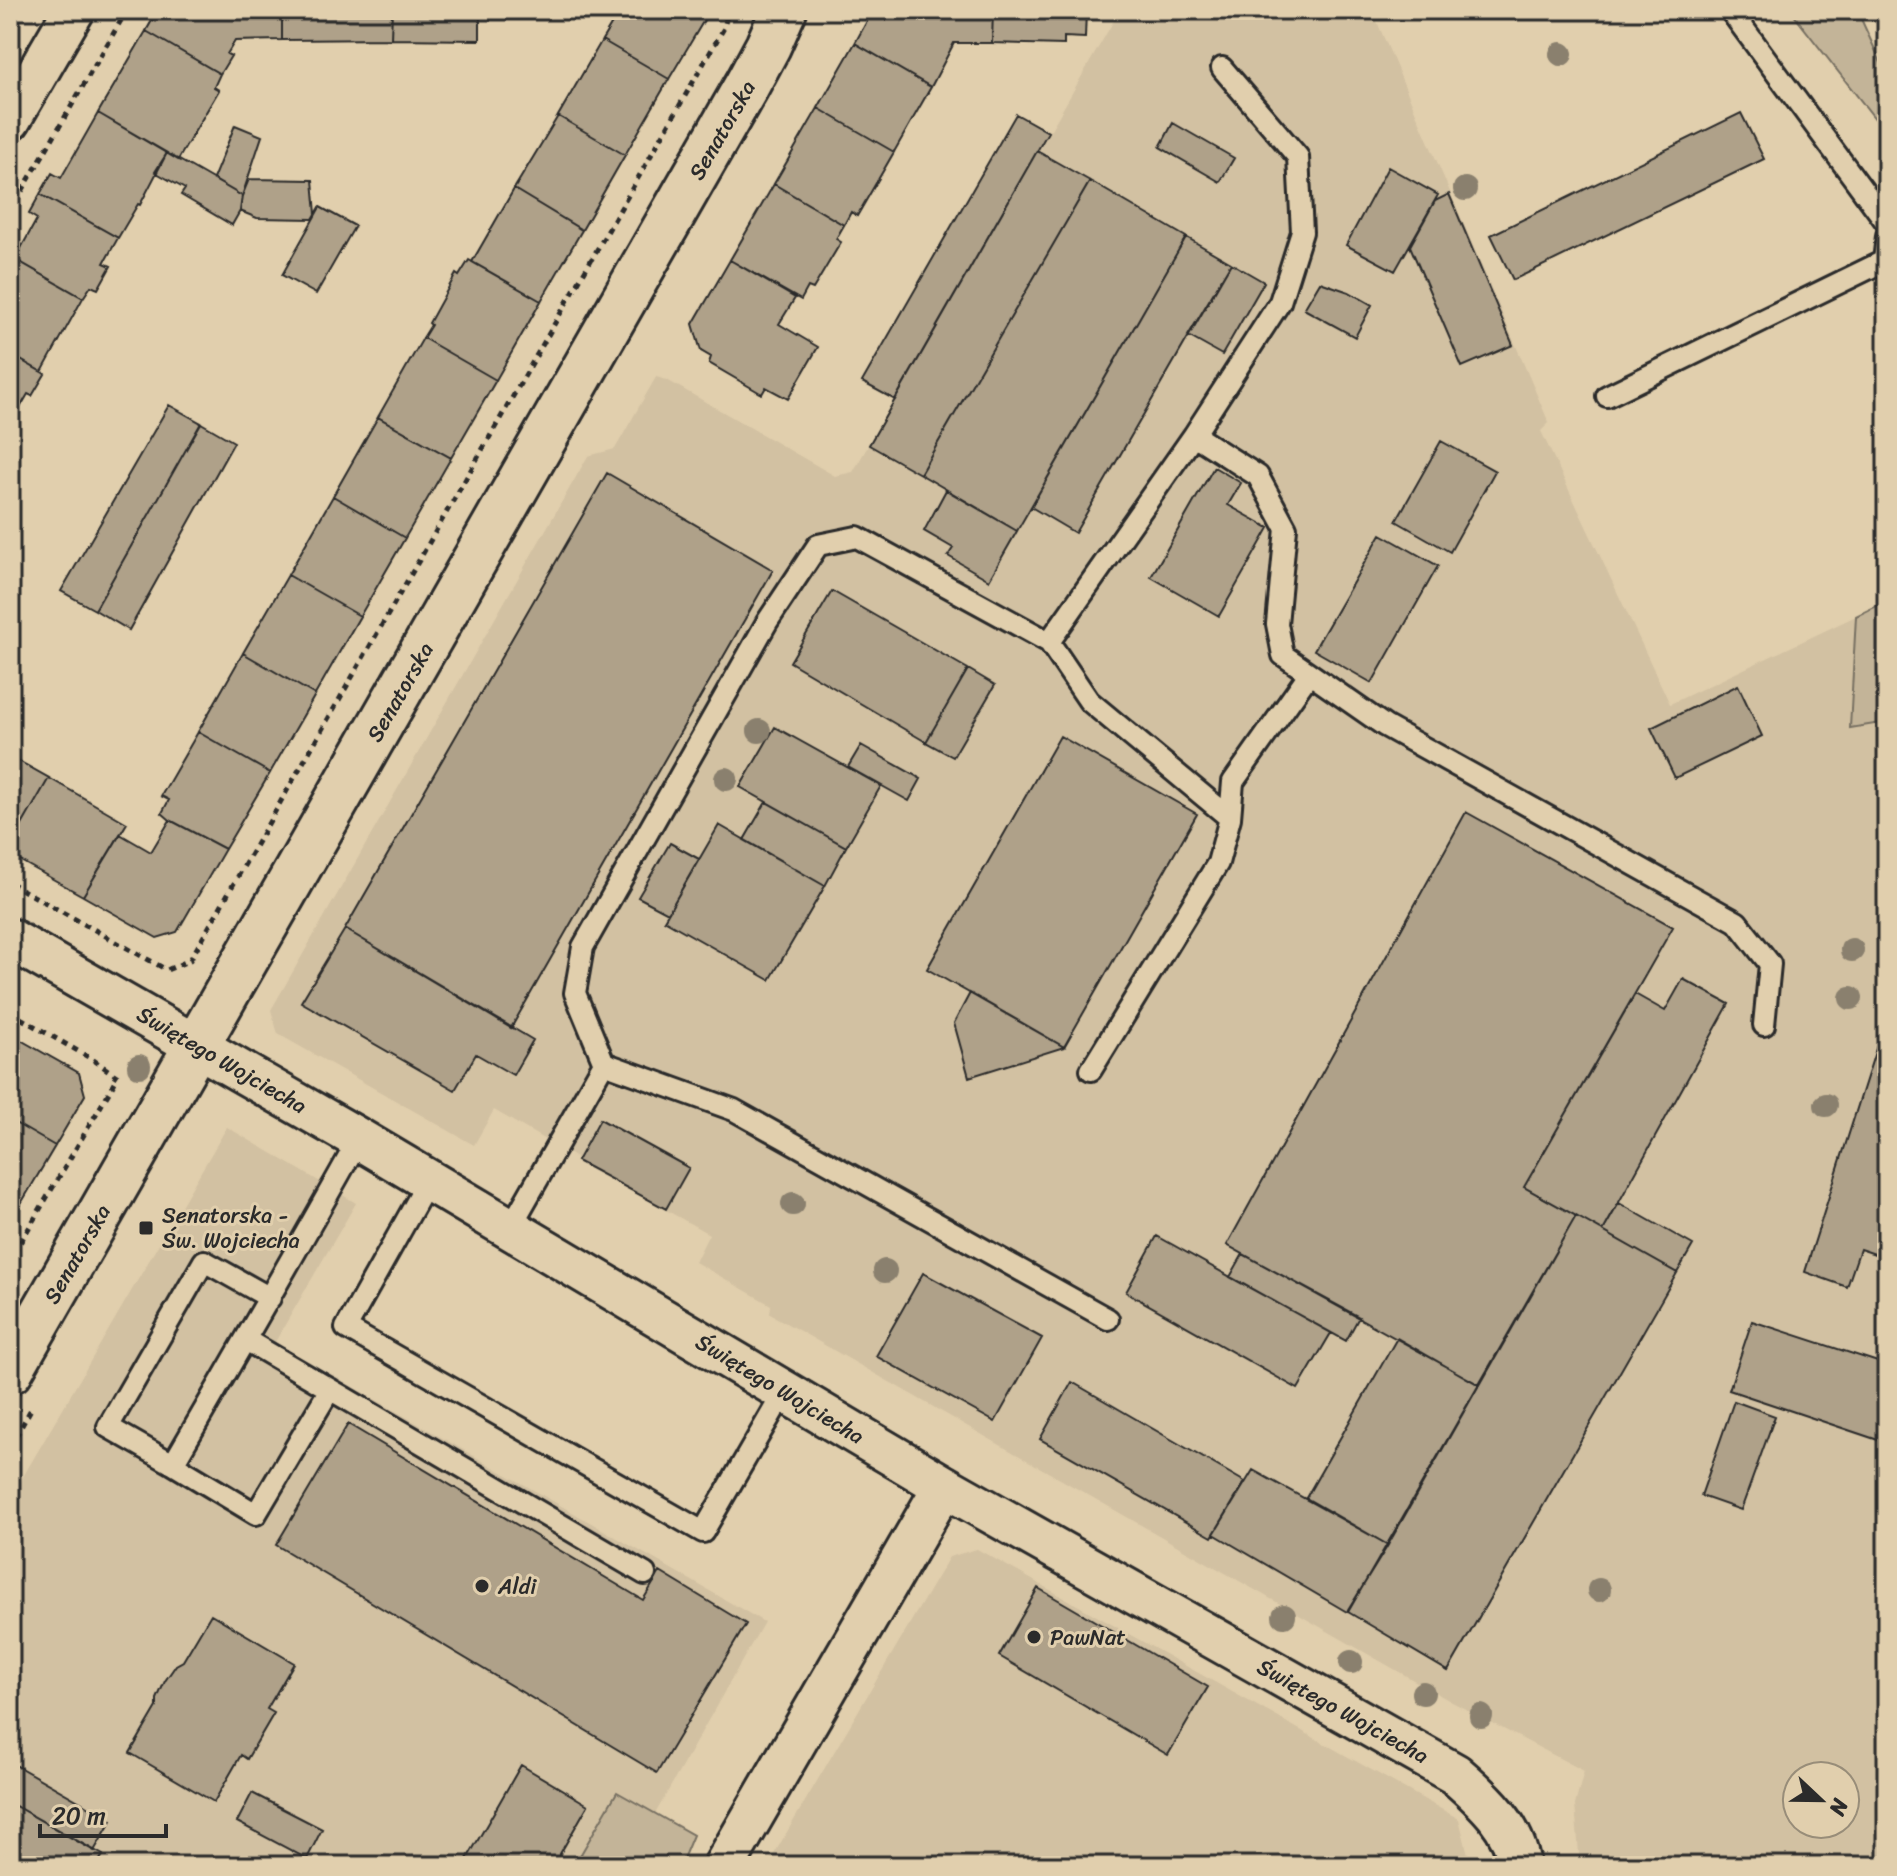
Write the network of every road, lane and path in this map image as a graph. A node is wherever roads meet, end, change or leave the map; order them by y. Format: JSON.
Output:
{"nodes":[{"id":1,"x":74,"y":10,"type":"edge"},
{"id":2,"x":127,"y":10,"type":"edge"},
{"id":3,"x":728,"y":10,"type":"edge"},
{"id":4,"x":784,"y":10,"type":"edge"},
{"id":5,"x":1730,"y":10,"type":"edge"},
{"id":6,"x":1222,"y":68,"type":"dead end"},
{"id":7,"x":10,"y":120,"type":"edge"},
{"id":8,"x":10,"y":212,"type":"edge"},
{"id":9,"x":1887,"y":223,"type":"edge"},
{"id":10,"x":1887,"y":236,"type":"edge"},
{"id":11,"x":1607,"y":396,"type":"dead end"},
{"id":12,"x":1194,"y":435,"type":"junction"},
{"id":13,"x":1049,"y":642,"type":"junction"},
{"id":14,"x":1309,"y":674,"type":"junction"},
{"id":15,"x":1230,"y":818,"type":"junction"},
{"id":16,"x":10,"y":883,"type":"edge"},
{"id":17,"x":10,"y":939,"type":"edge"},
{"id":18,"x":10,"y":1012,"type":"edge"},
{"id":19,"x":1764,"y":1025,"type":"dead end"},
{"id":20,"x":197,"y":1045,"type":"junction"},
{"id":21,"x":604,"y":1063,"type":"junction"},
{"id":22,"x":1091,"y":1070,"type":"dead end"},
{"id":23,"x":359,"y":1139,"type":"junction"},
{"id":24,"x":429,"y":1180,"type":"junction"},
{"id":25,"x":510,"y":1228,"type":"junction"},
{"id":26,"x":10,"y":1260,"type":"edge"},
{"id":27,"x":270,"y":1298,"type":"junction"},
{"id":28,"x":1108,"y":1319,"type":"dead end"},
{"id":29,"x":246,"y":1340,"type":"junction"},
{"id":30,"x":10,"y":1371,"type":"edge"},
{"id":31,"x":330,"y":1389,"type":"junction"},
{"id":32,"x":784,"y":1392,"type":"junction"},
{"id":33,"x":173,"y":1464,"type":"junction"},
{"id":34,"x":944,"y":1486,"type":"junction"},
{"id":35,"x":645,"y":1574,"type":"dead end"},
{"id":36,"x":724,"y":1866,"type":"edge"},
{"id":37,"x":1520,"y":1866,"type":"edge"}],
"edges":[{"from":1,"to":7,"type":"street"},
{"from":2,"to":8,"type":"path"},
{"from":3,"to":16,"type":"path"},
{"from":4,"to":20,"type":"street","name":"Senatorska"},
{"from":5,"to":9,"type":"lane"},
{"from":6,"to":12,"type":"lane"},
{"from":10,"to":11,"type":"lane"},
{"from":12,"to":13,"type":"lane"},
{"from":12,"to":14,"type":"lane"},
{"from":13,"to":15,"type":"lane"},
{"from":13,"to":21,"type":"lane"},
{"from":14,"to":15,"type":"lane"},
{"from":14,"to":19,"type":"lane"},
{"from":15,"to":22,"type":"lane"},
{"from":17,"to":20,"type":"street","name":"Świętego Wojciecha"},
{"from":18,"to":26,"type":"path"},
{"from":20,"to":23,"type":"street","name":"Świętego Wojciecha"},
{"from":20,"to":30,"type":"street","name":"Senatorska"},
{"from":21,"to":25,"type":"lane"},
{"from":21,"to":28,"type":"lane"},
{"from":23,"to":24,"type":"street","name":"Świętego Wojciecha"},
{"from":23,"to":27,"type":"lane"},
{"from":24,"to":25,"type":"street","name":"Świętego Wojciecha"},
{"from":24,"to":32,"type":"lane"},
{"from":25,"to":32,"type":"street","name":"Świętego Wojciecha"},
{"from":27,"to":29,"type":"lane"},
{"from":27,"to":33,"type":"lane"},
{"from":29,"to":31,"type":"lane"},
{"from":29,"to":33,"type":"lane"},
{"from":31,"to":33,"type":"lane"},
{"from":31,"to":35,"type":"lane"},
{"from":32,"to":34,"type":"street","name":"Świętego Wojciecha"},
{"from":34,"to":36,"type":"street"},
{"from":34,"to":37,"type":"street","name":"Świętego Wojciecha"}]}
